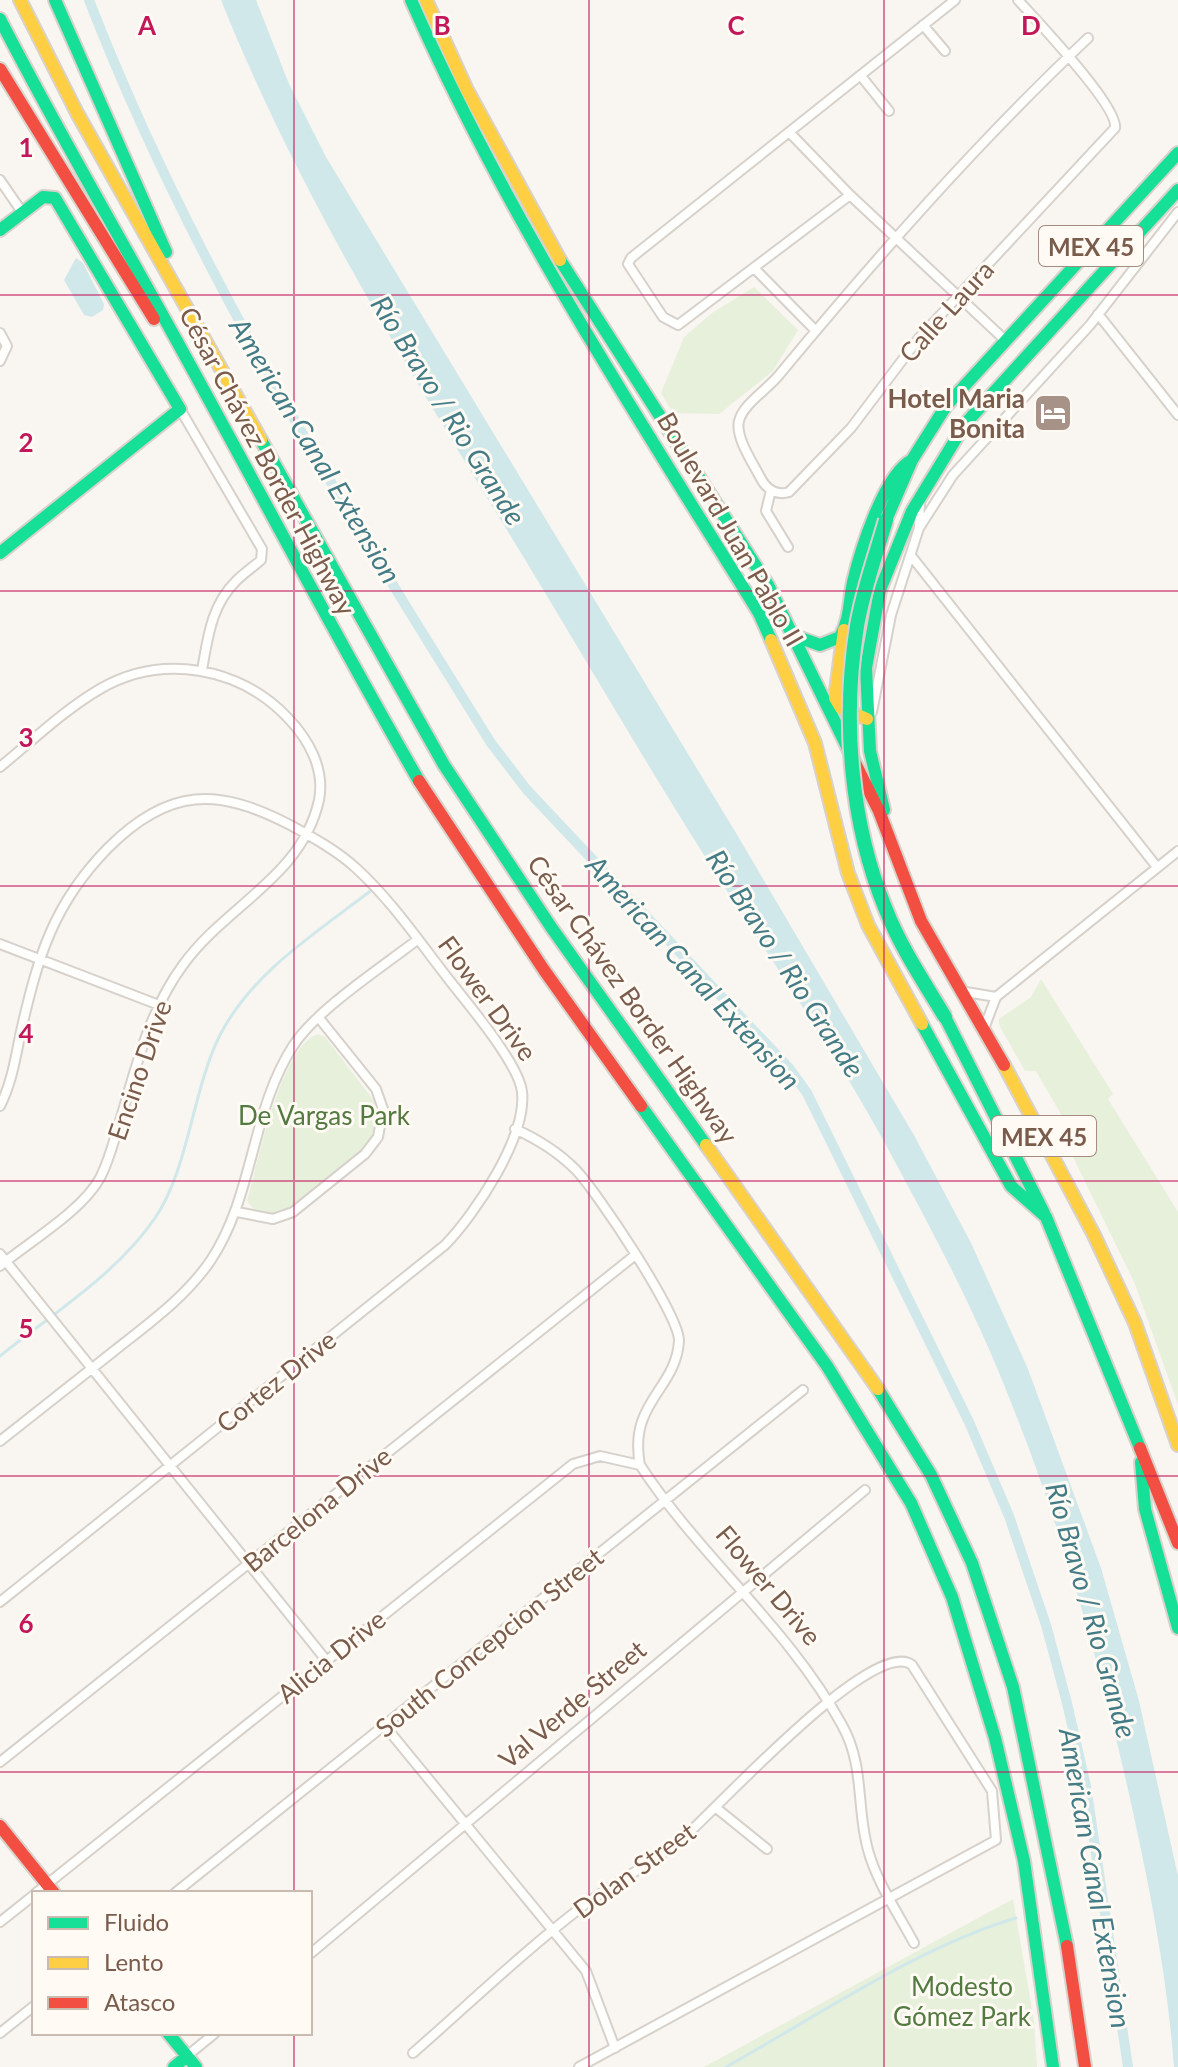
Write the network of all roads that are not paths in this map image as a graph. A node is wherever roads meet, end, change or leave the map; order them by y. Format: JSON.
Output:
{"nodes":[{"id":1,"x":20,"y":0,"type":"edge"},
{"id":2,"x":55,"y":0,"type":"edge"},
{"id":3,"x":411,"y":0,"type":"edge"},
{"id":4,"x":426,"y":0,"type":"edge"},
{"id":5,"x":955,"y":0,"type":"edge"},
{"id":6,"x":1018,"y":0,"type":"edge"},
{"id":7,"x":0,"y":19,"type":"edge"},
{"id":8,"x":923,"y":25,"type":"junction"},
{"id":9,"x":1088,"y":38,"type":"dead end"},
{"id":10,"x":945,"y":51,"type":"dead end"},
{"id":11,"x":1068,"y":57,"type":"junction"},
{"id":12,"x":0,"y":69,"type":"edge"},
{"id":13,"x":861,"y":76,"type":"junction"},
{"id":14,"x":889,"y":111,"type":"dead end"},
{"id":15,"x":790,"y":133,"type":"junction"},
{"id":16,"x":1178,"y":153,"type":"edge"},
{"id":17,"x":0,"y":180,"type":"edge"},
{"id":18,"x":1178,"y":190,"type":"edge"},
{"id":19,"x":850,"y":195,"type":"junction"},
{"id":20,"x":22,"y":212,"type":"junction"},
{"id":21,"x":1178,"y":212,"type":"edge"},
{"id":22,"x":0,"y":230,"type":"edge"},
{"id":23,"x":895,"y":238,"type":"junction"},
{"id":24,"x":756,"y":270,"type":"junction"},
{"id":25,"x":958,"y":297,"type":"junction"},
{"id":26,"x":1098,"y":314,"type":"junction"},
{"id":27,"x":814,"y":329,"type":"junction"},
{"id":28,"x":0,"y":333,"type":"edge"},
{"id":29,"x":1005,"y":340,"type":"junction"},
{"id":30,"x":0,"y":361,"type":"edge"},
{"id":31,"x":186,"y":362,"type":"junction"},
{"id":32,"x":219,"y":367,"type":"junction"},
{"id":33,"x":180,"y":409,"type":"junction"},
{"id":34,"x":1178,"y":415,"type":"edge"},
{"id":35,"x":912,"y":460,"type":"junction"},
{"id":36,"x":771,"y":490,"type":"junction"},
{"id":37,"x":920,"y":496,"type":"junction"},
{"id":38,"x":919,"y":528,"type":"junction"},
{"id":39,"x":788,"y":547,"type":"dead end"},
{"id":40,"x":0,"y":553,"type":"edge"},
{"id":41,"x":912,"y":557,"type":"junction"},
{"id":42,"x":844,"y":630,"type":"junction"},
{"id":43,"x":792,"y":635,"type":"junction"},
{"id":44,"x":202,"y":670,"type":"junction"},
{"id":45,"x":867,"y":719,"type":"junction"},
{"id":46,"x":0,"y":767,"type":"edge"},
{"id":47,"x":307,"y":834,"type":"junction"},
{"id":48,"x":891,"y":837,"type":"junction"},
{"id":49,"x":1178,"y":851,"type":"edge"},
{"id":50,"x":1157,"y":867,"type":"junction"},
{"id":51,"x":417,"y":940,"type":"junction"},
{"id":52,"x":0,"y":944,"type":"edge"},
{"id":53,"x":38,"y":959,"type":"junction"},
{"id":54,"x":956,"y":986,"type":"junction"},
{"id":55,"x":996,"y":997,"type":"junction"},
{"id":56,"x":159,"y":1005,"type":"junction"},
{"id":57,"x":319,"y":1018,"type":"junction"},
{"id":58,"x":983,"y":1031,"type":"junction"},
{"id":59,"x":0,"y":1106,"type":"edge"},
{"id":60,"x":515,"y":1129,"type":"junction"},
{"id":61,"x":237,"y":1212,"type":"junction"},
{"id":62,"x":1046,"y":1217,"type":"junction"},
{"id":63,"x":634,"y":1256,"type":"junction"},
{"id":64,"x":2,"y":1260,"type":"edge"},
{"id":65,"x":92,"y":1368,"type":"junction"},
{"id":66,"x":803,"y":1390,"type":"dead end"},
{"id":67,"x":0,"y":1441,"type":"edge"},
{"id":68,"x":1139,"y":1445,"type":"junction"},
{"id":69,"x":1178,"y":1445,"type":"edge"},
{"id":70,"x":640,"y":1465,"type":"junction"},
{"id":71,"x":170,"y":1466,"type":"junction"},
{"id":72,"x":865,"y":1490,"type":"dead end"},
{"id":73,"x":667,"y":1500,"type":"junction"},
{"id":74,"x":1178,"y":1543,"type":"edge"},
{"id":75,"x":249,"y":1564,"type":"junction"},
{"id":76,"x":744,"y":1592,"type":"junction"},
{"id":77,"x":0,"y":1602,"type":"edge"},
{"id":78,"x":1178,"y":1628,"type":"edge"},
{"id":79,"x":326,"y":1660,"type":"junction"},
{"id":80,"x":828,"y":1702,"type":"junction"},
{"id":81,"x":385,"y":1726,"type":"junction"},
{"id":82,"x":0,"y":1762,"type":"edge"},
{"id":83,"x":715,"y":1807,"type":"junction"},
{"id":84,"x":465,"y":1824,"type":"junction"},
{"id":85,"x":0,"y":1826,"type":"edge"},
{"id":86,"x":767,"y":1849,"type":"dead end"},
{"id":87,"x":43,"y":1891,"type":"edge"},
{"id":88,"x":178,"y":1891,"type":"edge"},
{"id":89,"x":890,"y":1898,"type":"junction"},
{"id":90,"x":32,"y":1899,"type":"edge"},
{"id":91,"x":0,"y":1922,"type":"edge"},
{"id":92,"x":555,"y":1930,"type":"junction"},
{"id":93,"x":914,"y":1943,"type":"dead end"},
{"id":94,"x":312,"y":1952,"type":"edge"},
{"id":95,"x":32,"y":2008,"type":"edge"},
{"id":96,"x":0,"y":2033,"type":"edge"},
{"id":97,"x":170,"y":2035,"type":"edge"},
{"id":98,"x":213,"y":2035,"type":"edge"},
{"id":99,"x":615,"y":2048,"type":"junction"},
{"id":100,"x":413,"y":2053,"type":"dead end"},
{"id":101,"x":192,"y":2062,"type":"edge"},
{"id":102,"x":174,"y":2067,"type":"edge"},
{"id":103,"x":579,"y":2067,"type":"edge"},
{"id":104,"x":1053,"y":2067,"type":"edge"},
{"id":105,"x":1085,"y":2067,"type":"edge"}],
"edges":[{"from":1,"to":32,"type":"main road","name":"César Chávez Border Highway"},
{"from":2,"to":32,"type":"main road"},
{"from":3,"to":62,"type":"main road","name":"Boulevard Juan Pablo II"},
{"from":4,"to":43,"type":"main road","name":"Boulevard Juan Pablo II"},
{"from":5,"to":8,"type":"street"},
{"from":6,"to":11,"type":"street"},
{"from":7,"to":31,"type":"main road","name":"César Chávez Border Highway"},
{"from":8,"to":10,"type":"street"},
{"from":8,"to":13,"type":"street"},
{"from":9,"to":11,"type":"street"},
{"from":11,"to":23,"type":"street"},
{"from":11,"to":25,"type":"street","name":"Calle Laura"},
{"from":12,"to":31,"type":"main road"},
{"from":13,"to":14,"type":"street"},
{"from":13,"to":15,"type":"street"},
{"from":15,"to":19,"type":"street"},
{"from":15,"to":24,"type":"street"},
{"from":16,"to":29,"type":"main road","number":"MEX 45"},
{"from":17,"to":20,"type":"street"},
{"from":18,"to":37,"type":"main road","number":"MEX 45"},
{"from":19,"to":23,"type":"street"},
{"from":19,"to":24,"type":"street"},
{"from":20,"to":22,"type":"main road"},
{"from":20,"to":33,"type":"main road"},
{"from":21,"to":26,"type":"street"},
{"from":23,"to":25,"type":"street"},
{"from":23,"to":27,"type":"street"},
{"from":24,"to":27,"type":"street"},
{"from":25,"to":29,"type":"street"},
{"from":25,"to":36,"type":"street","name":"Calle Laura"},
{"from":26,"to":34,"type":"street"},
{"from":26,"to":38,"type":"street"},
{"from":27,"to":36,"type":"street"},
{"from":28,"to":30,"type":"street"},
{"from":29,"to":35,"type":"main road","number":"MEX 45"},
{"from":31,"to":104,"type":"main road","name":"César Chávez Border Highway"},
{"from":32,"to":105,"type":"main road","name":"César Chávez Border Highway"},
{"from":33,"to":40,"type":"main road"},
{"from":33,"to":44,"type":"street"},
{"from":35,"to":42,"type":"main road"},
{"from":35,"to":62,"type":"main road","number":"MEX 45","bridge":true},
{"from":36,"to":39,"type":"street"},
{"from":37,"to":38,"type":"street"},
{"from":37,"to":45,"type":"main road","number":"MEX 45"},
{"from":38,"to":41,"type":"street"},
{"from":41,"to":45,"type":"street"},
{"from":41,"to":50,"type":"street"},
{"from":42,"to":43,"type":"main road"},
{"from":42,"to":45,"type":"main road"},
{"from":43,"to":48,"type":"main road","name":"Boulevard Juan Pablo II"},
{"from":44,"to":46,"type":"street"},
{"from":44,"to":47,"type":"street"},
{"from":45,"to":48,"type":"main road","number":"MEX 45"},
{"from":47,"to":51,"type":"street","name":"Flower Drive"},
{"from":47,"to":53,"type":"street","name":"Flower Drive"},
{"from":47,"to":56,"type":"street","name":"Encino Drive"},
{"from":48,"to":54,"type":"main road","number":"MEX 45"},
{"from":49,"to":50,"type":"street"},
{"from":50,"to":55,"type":"street"},
{"from":51,"to":57,"type":"street"},
{"from":51,"to":60,"type":"street","name":"Flower Drive"},
{"from":52,"to":53,"type":"street"},
{"from":53,"to":56,"type":"street"},
{"from":53,"to":59,"type":"street","name":"Flower Drive"},
{"from":54,"to":55,"type":"street"},
{"from":54,"to":58,"type":"main road","number":"MEX 45"},
{"from":55,"to":58,"type":"street"},
{"from":56,"to":64,"type":"street","name":"Encino Drive"},
{"from":57,"to":61,"type":"street"},
{"from":57,"to":61,"type":"street"},
{"from":58,"to":69,"type":"main road","number":"MEX 45"},
{"from":60,"to":63,"type":"street"},
{"from":60,"to":71,"type":"street","name":"Cortez Drive"},
{"from":61,"to":65,"type":"street"},
{"from":62,"to":68,"type":"main road","number":"MEX 45"},
{"from":63,"to":70,"type":"street"},
{"from":63,"to":75,"type":"street","name":"Barcelona Drive"},
{"from":64,"to":65,"type":"street"},
{"from":65,"to":67,"type":"street"},
{"from":65,"to":71,"type":"street"},
{"from":66,"to":73,"type":"street","name":"South Concepcion Street"},
{"from":68,"to":74,"type":"main road","number":"MEX 45"},
{"from":68,"to":78,"type":"main road"},
{"from":70,"to":73,"type":"street","name":"Flower Drive"},
{"from":70,"to":79,"type":"street","name":"Alicia Drive"},
{"from":71,"to":75,"type":"street"},
{"from":71,"to":77,"type":"street","name":"Cortez Drive"},
{"from":72,"to":76,"type":"street","name":"Val Verde Street"},
{"from":73,"to":76,"type":"street","name":"Flower Drive"},
{"from":73,"to":81,"type":"street","name":"South Concepcion Street"},
{"from":75,"to":79,"type":"street"},
{"from":75,"to":82,"type":"street","name":"Barcelona Drive"},
{"from":76,"to":80,"type":"street","name":"Flower Drive"},
{"from":76,"to":84,"type":"street","name":"Val Verde Street"},
{"from":79,"to":87,"type":"street","name":"Alicia Drive"},
{"from":80,"to":83,"type":"street","name":"Dolan Street"},
{"from":80,"to":89,"type":"street","name":"Flower Drive"},
{"from":80,"to":89,"type":"street","name":"Dolan Street"},
{"from":81,"to":84,"type":"street"},
{"from":81,"to":88,"type":"street","name":"South Concepcion Street"},
{"from":83,"to":86,"type":"street"},
{"from":83,"to":92,"type":"street","name":"Dolan Street"},
{"from":84,"to":92,"type":"street"},
{"from":84,"to":94,"type":"street","name":"Val Verde Street"},
{"from":85,"to":87,"type":"main road"},
{"from":89,"to":93,"type":"street","name":"Flower Drive"},
{"from":89,"to":99,"type":"street"},
{"from":90,"to":91,"type":"street","name":"Alicia Drive"},
{"from":92,"to":99,"type":"street"},
{"from":92,"to":100,"type":"street","name":"Dolan Street"},
{"from":95,"to":96,"type":"street"},
{"from":97,"to":101,"type":"main road"},
{"from":98,"to":101,"type":"street"},
{"from":99,"to":103,"type":"street"},
{"from":101,"to":102,"type":"main road"}]}
